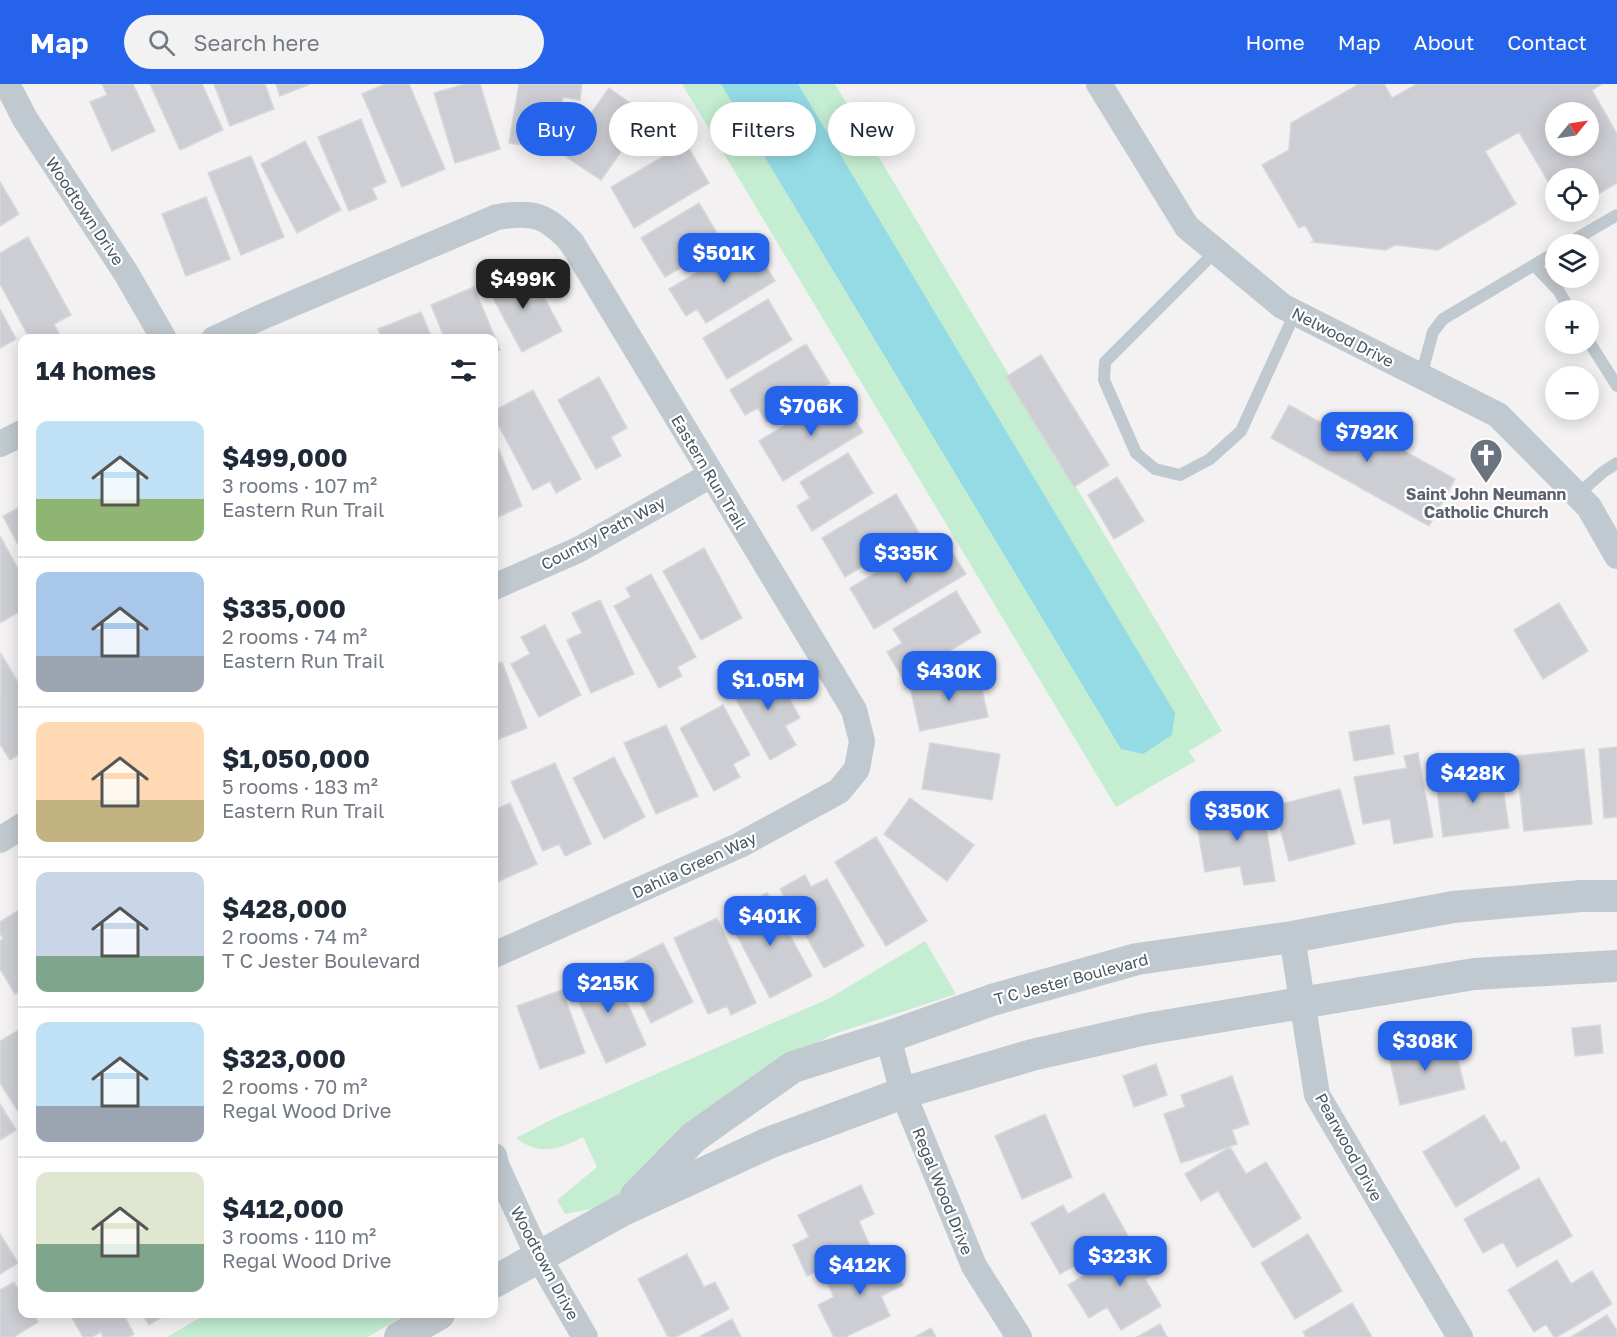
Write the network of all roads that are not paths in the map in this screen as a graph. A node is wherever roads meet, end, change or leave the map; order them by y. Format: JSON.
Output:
{"nodes":[{"id":1,"x":7,"y":84,"type":"edge"},
{"id":2,"x":1099,"y":84,"type":"edge"},
{"id":3,"x":1617,"y":214,"type":"edge"},
{"id":4,"x":1584,"y":234,"type":"edge"},
{"id":5,"x":1216,"y":251,"type":"junction"},
{"id":6,"x":1545,"y":258,"type":"edge"},
{"id":7,"x":1534,"y":265,"type":"junction"},
{"id":8,"x":1564,"y":300,"type":"edge"},
{"id":9,"x":1295,"y":313,"type":"junction"},
{"id":10,"x":161,"y":334,"type":"edge"},
{"id":11,"x":225,"y":334,"type":"edge"},
{"id":12,"x":1597,"y":354,"type":"edge"},
{"id":13,"x":1420,"y":376,"type":"junction"},
{"id":14,"x":1617,"y":386,"type":"edge"},
{"id":15,"x":18,"y":435,"type":"edge"},
{"id":16,"x":0,"y":444,"type":"edge"},
{"id":17,"x":1617,"y":463,"type":"edge"},
{"id":18,"x":711,"y":475,"type":"junction"},
{"id":19,"x":1577,"y":495,"type":"junction"},
{"id":20,"x":1617,"y":555,"type":"edge"},
{"id":21,"x":498,"y":585,"type":"edge"},
{"id":22,"x":862,"y":741,"type":"joint"},
{"id":23,"x":18,"y":829,"type":"edge"},
{"id":24,"x":0,"y":840,"type":"edge"},
{"id":25,"x":1617,"y":896,"type":"edge"},
{"id":26,"x":1292,"y":938,"type":"junction"},
{"id":27,"x":498,"y":953,"type":"edge"},
{"id":28,"x":1617,"y":966,"type":"edge"},
{"id":29,"x":1303,"y":1004,"type":"junction"},
{"id":30,"x":888,"y":1037,"type":"junction"},
{"id":31,"x":903,"y":1093,"type":"junction"},
{"id":32,"x":498,"y":1169,"type":"edge"},
{"id":33,"x":621,"y":1211,"type":"junction"},
{"id":34,"x":538,"y":1256,"type":"junction"},
{"id":35,"x":498,"y":1280,"type":"edge"},
{"id":36,"x":433,"y":1318,"type":"edge"},
{"id":37,"x":400,"y":1337,"type":"edge"},
{"id":38,"x":585,"y":1337,"type":"edge"},
{"id":39,"x":1018,"y":1337,"type":"edge"},
{"id":40,"x":1460,"y":1337,"type":"edge"}],
"edges":[{"from":1,"to":10,"type":"street","name":"Woodtown Drive"},
{"from":2,"to":5,"type":"street","name":"Nelwood Drive"},
{"from":3,"to":4,"type":"lane"},
{"from":5,"to":9,"type":"street","name":"Nelwood Drive"},
{"from":5,"to":9,"type":"lane"},
{"from":6,"to":7,"type":"lane"},
{"from":7,"to":8,"type":"lane"},
{"from":7,"to":13,"type":"lane"},
{"from":9,"to":13,"type":"street","name":"Nelwood Drive"},
{"from":11,"to":18,"type":"street","name":"Eastern Run Trail"},
{"from":12,"to":14,"type":"lane"},
{"from":13,"to":19,"type":"street","name":"Nelwood Drive"},
{"from":15,"to":16,"type":"street"},
{"from":17,"to":19,"type":"lane"},
{"from":18,"to":21,"type":"street","name":"Country Path Way"},
{"from":18,"to":22,"type":"street","name":"Eastern Run Trail"},
{"from":19,"to":20,"type":"street","name":"Nelwood Drive"},
{"from":22,"to":27,"type":"street","name":"Dahlia Green Way"},
{"from":23,"to":24,"type":"street"},
{"from":25,"to":26,"type":"street","name":"T C Jester Boulevard"},
{"from":26,"to":29,"type":"street","name":"Pearwood Drive"},
{"from":26,"to":30,"type":"street","name":"T C Jester Boulevard"},
{"from":28,"to":29,"type":"street","name":"T C Jester Boulevard"},
{"from":29,"to":31,"type":"street","name":"T C Jester Boulevard"},
{"from":29,"to":40,"type":"street","name":"Pearwood Drive"},
{"from":30,"to":31,"type":"street","name":"Regal Wood Drive"},
{"from":30,"to":33,"type":"street","name":"T C Jester Boulevard"},
{"from":31,"to":33,"type":"street","name":"T C Jester Boulevard"},
{"from":31,"to":39,"type":"street","name":"Regal Wood Drive"},
{"from":32,"to":34,"type":"street","name":"Woodtown Drive"},
{"from":33,"to":34,"type":"street","name":"T C Jester Boulevard"},
{"from":34,"to":35,"type":"street","name":"T C Jester Boulevard"},
{"from":34,"to":38,"type":"street","name":"Woodtown Drive"},
{"from":36,"to":37,"type":"street"}]}
